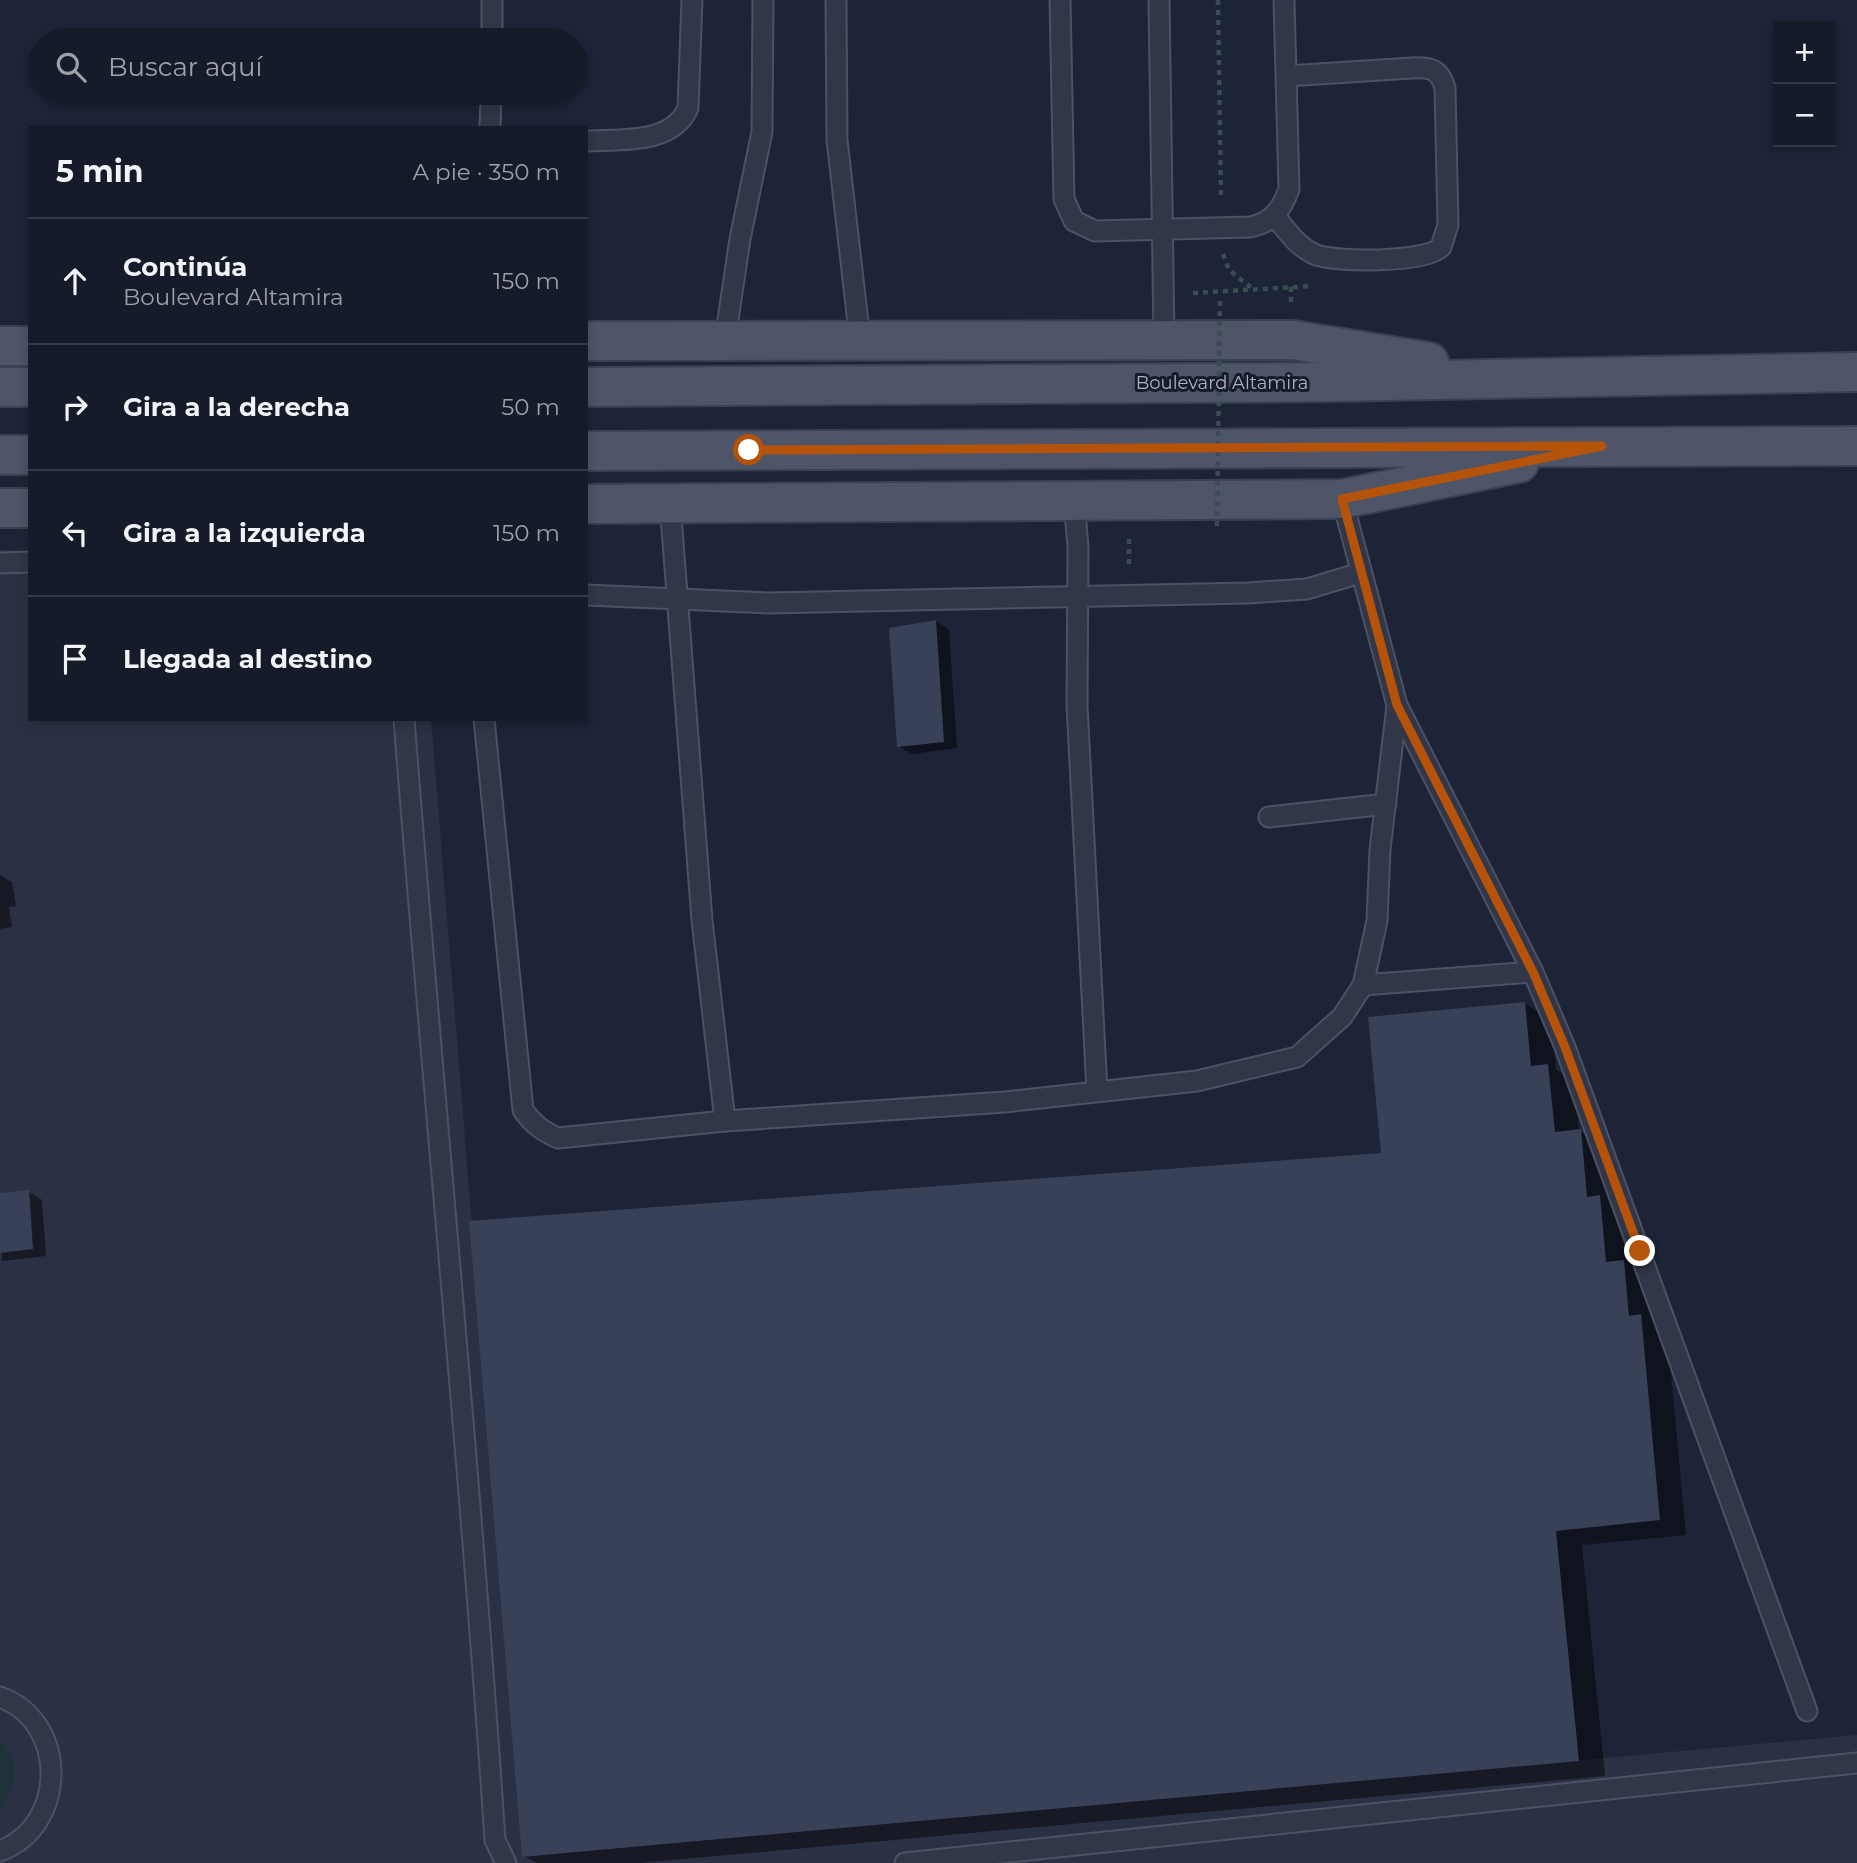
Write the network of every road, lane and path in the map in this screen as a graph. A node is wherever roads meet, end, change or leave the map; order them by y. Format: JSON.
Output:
{"nodes":[{"id":1,"x":492,"y":0,"type":"edge"},
{"id":2,"x":692,"y":0,"type":"edge"},
{"id":3,"x":763,"y":0,"type":"edge"},
{"id":4,"x":836,"y":0,"type":"edge"},
{"id":5,"x":1060,"y":0,"type":"edge"},
{"id":6,"x":1158,"y":0,"type":"edge"},
{"id":7,"x":1218,"y":0,"type":"edge"},
{"id":8,"x":1284,"y":0,"type":"edge"},
{"id":9,"x":492,"y":28,"type":"edge"},
{"id":10,"x":1287,"y":76,"type":"junction"},
{"id":11,"x":491,"y":105,"type":"edge"},
{"id":12,"x":490,"y":126,"type":"edge"},
{"id":13,"x":588,"y":141,"type":"edge"},
{"id":14,"x":1275,"y":216,"type":"junction"},
{"id":15,"x":1221,"y":228,"type":"junction"},
{"id":16,"x":1163,"y":230,"type":"junction"},
{"id":17,"x":1336,"y":260,"type":"junction"},
{"id":18,"x":1253,"y":289,"type":"junction"},
{"id":19,"x":1164,"y":294,"type":"junction"},
{"id":20,"x":1220,"y":299,"type":"dead end"},
{"id":21,"x":1164,"y":338,"type":"junction"},
{"id":22,"x":725,"y":340,"type":"junction"},
{"id":23,"x":860,"y":340,"type":"junction"},
{"id":24,"x":588,"y":341,"type":"edge"},
{"id":25,"x":0,"y":346,"type":"edge"},
{"id":26,"x":28,"y":346,"type":"edge"},
{"id":27,"x":1857,"y":372,"type":"edge"},
{"id":28,"x":1528,"y":379,"type":"junction"},
{"id":29,"x":0,"y":387,"type":"edge"},
{"id":30,"x":28,"y":387,"type":"edge"},
{"id":31,"x":588,"y":387,"type":"edge"},
{"id":32,"x":1602,"y":446,"type":"junction"},
{"id":33,"x":1857,"y":446,"type":"edge"},
{"id":34,"x":588,"y":451,"type":"edge"},
{"id":35,"x":28,"y":455,"type":"edge"},
{"id":36,"x":0,"y":456,"type":"edge"},
{"id":37,"x":1129,"y":499,"type":"junction"},
{"id":38,"x":1342,"y":499,"type":"junction"},
{"id":39,"x":1074,"y":500,"type":"junction"},
{"id":40,"x":670,"y":503,"type":"junction"},
{"id":41,"x":588,"y":504,"type":"edge"},
{"id":42,"x":0,"y":508,"type":"edge"},
{"id":43,"x":28,"y":508,"type":"edge"},
{"id":44,"x":1217,"y":526,"type":"dead end"},
{"id":45,"x":28,"y":562,"type":"edge"},
{"id":46,"x":0,"y":563,"type":"edge"},
{"id":47,"x":1360,"y":573,"type":"junction"},
{"id":48,"x":588,"y":594,"type":"edge"},
{"id":49,"x":1130,"y":594,"type":"junction"},
{"id":50,"x":1077,"y":598,"type":"junction"},
{"id":51,"x":679,"y":599,"type":"junction"},
{"id":52,"x":1397,"y":705,"type":"junction"},
{"id":53,"x":404,"y":721,"type":"edge"},
{"id":54,"x":484,"y":721,"type":"edge"},
{"id":55,"x":1386,"y":804,"type":"junction"},
{"id":56,"x":1269,"y":817,"type":"dead end"},
{"id":57,"x":1533,"y":972,"type":"junction"},
{"id":58,"x":1363,"y":985,"type":"junction"},
{"id":59,"x":1097,"y":1091,"type":"junction"},
{"id":60,"x":724,"y":1121,"type":"junction"},
{"id":61,"x":0,"y":1697,"type":"edge"},
{"id":62,"x":1807,"y":1711,"type":"dead end"},
{"id":63,"x":1857,"y":1763,"type":"edge"},
{"id":64,"x":0,"y":1850,"type":"edge"},
{"id":65,"x":506,"y":1863,"type":"edge"},
{"id":66,"x":905,"y":1863,"type":"edge"}],
"edges":[{"from":1,"to":9,"type":"lane"},
{"from":2,"to":13,"type":"lane"},
{"from":3,"to":22,"type":"lane"},
{"from":4,"to":23,"type":"lane"},
{"from":5,"to":16,"type":"lane"},
{"from":6,"to":16,"type":"lane"},
{"from":7,"to":15,"type":"path"},
{"from":8,"to":10,"type":"lane"},
{"from":10,"to":14,"type":"lane"},
{"from":10,"to":17,"type":"lane"},
{"from":11,"to":12,"type":"lane"},
{"from":14,"to":15,"type":"lane"},
{"from":14,"to":17,"type":"lane"},
{"from":15,"to":16,"type":"lane"},
{"from":15,"to":18,"type":"path"},
{"from":16,"to":19,"type":"lane"},
{"from":17,"to":18,"type":"path"},
{"from":18,"to":19,"type":"path"},
{"from":19,"to":21,"type":"lane"},
{"from":20,"to":44,"type":"path","bridge":true},
{"from":21,"to":23,"type":"main road"},
{"from":21,"to":28,"type":"main road"},
{"from":22,"to":23,"type":"main road"},
{"from":22,"to":24,"type":"main road"},
{"from":25,"to":26,"type":"main road"},
{"from":27,"to":28,"type":"main road","name":"Boulevard Altamira"},
{"from":28,"to":31,"type":"main road","name":"Boulevard Altamira"},
{"from":29,"to":30,"type":"main road"},
{"from":32,"to":33,"type":"main road"},
{"from":32,"to":34,"type":"main road"},
{"from":32,"to":38,"type":"main road"},
{"from":35,"to":36,"type":"main road"},
{"from":37,"to":38,"type":"main road"},
{"from":37,"to":39,"type":"main road"},
{"from":37,"to":49,"type":"path"},
{"from":38,"to":47,"type":"lane"},
{"from":39,"to":40,"type":"main road"},
{"from":39,"to":50,"type":"lane"},
{"from":40,"to":41,"type":"main road"},
{"from":40,"to":51,"type":"lane"},
{"from":42,"to":43,"type":"main road"},
{"from":45,"to":46,"type":"lane"},
{"from":47,"to":49,"type":"lane"},
{"from":47,"to":52,"type":"lane"},
{"from":48,"to":51,"type":"lane"},
{"from":49,"to":50,"type":"lane"},
{"from":50,"to":51,"type":"lane"},
{"from":50,"to":59,"type":"lane"},
{"from":51,"to":60,"type":"lane"},
{"from":52,"to":55,"type":"lane"},
{"from":52,"to":57,"type":"lane"},
{"from":53,"to":65,"type":"lane"},
{"from":54,"to":60,"type":"lane"},
{"from":55,"to":56,"type":"lane"},
{"from":55,"to":58,"type":"lane"},
{"from":57,"to":58,"type":"lane"},
{"from":57,"to":62,"type":"lane"},
{"from":58,"to":59,"type":"lane"},
{"from":59,"to":60,"type":"lane"},
{"from":61,"to":64,"type":"lane"},
{"from":63,"to":66,"type":"lane"}]}
